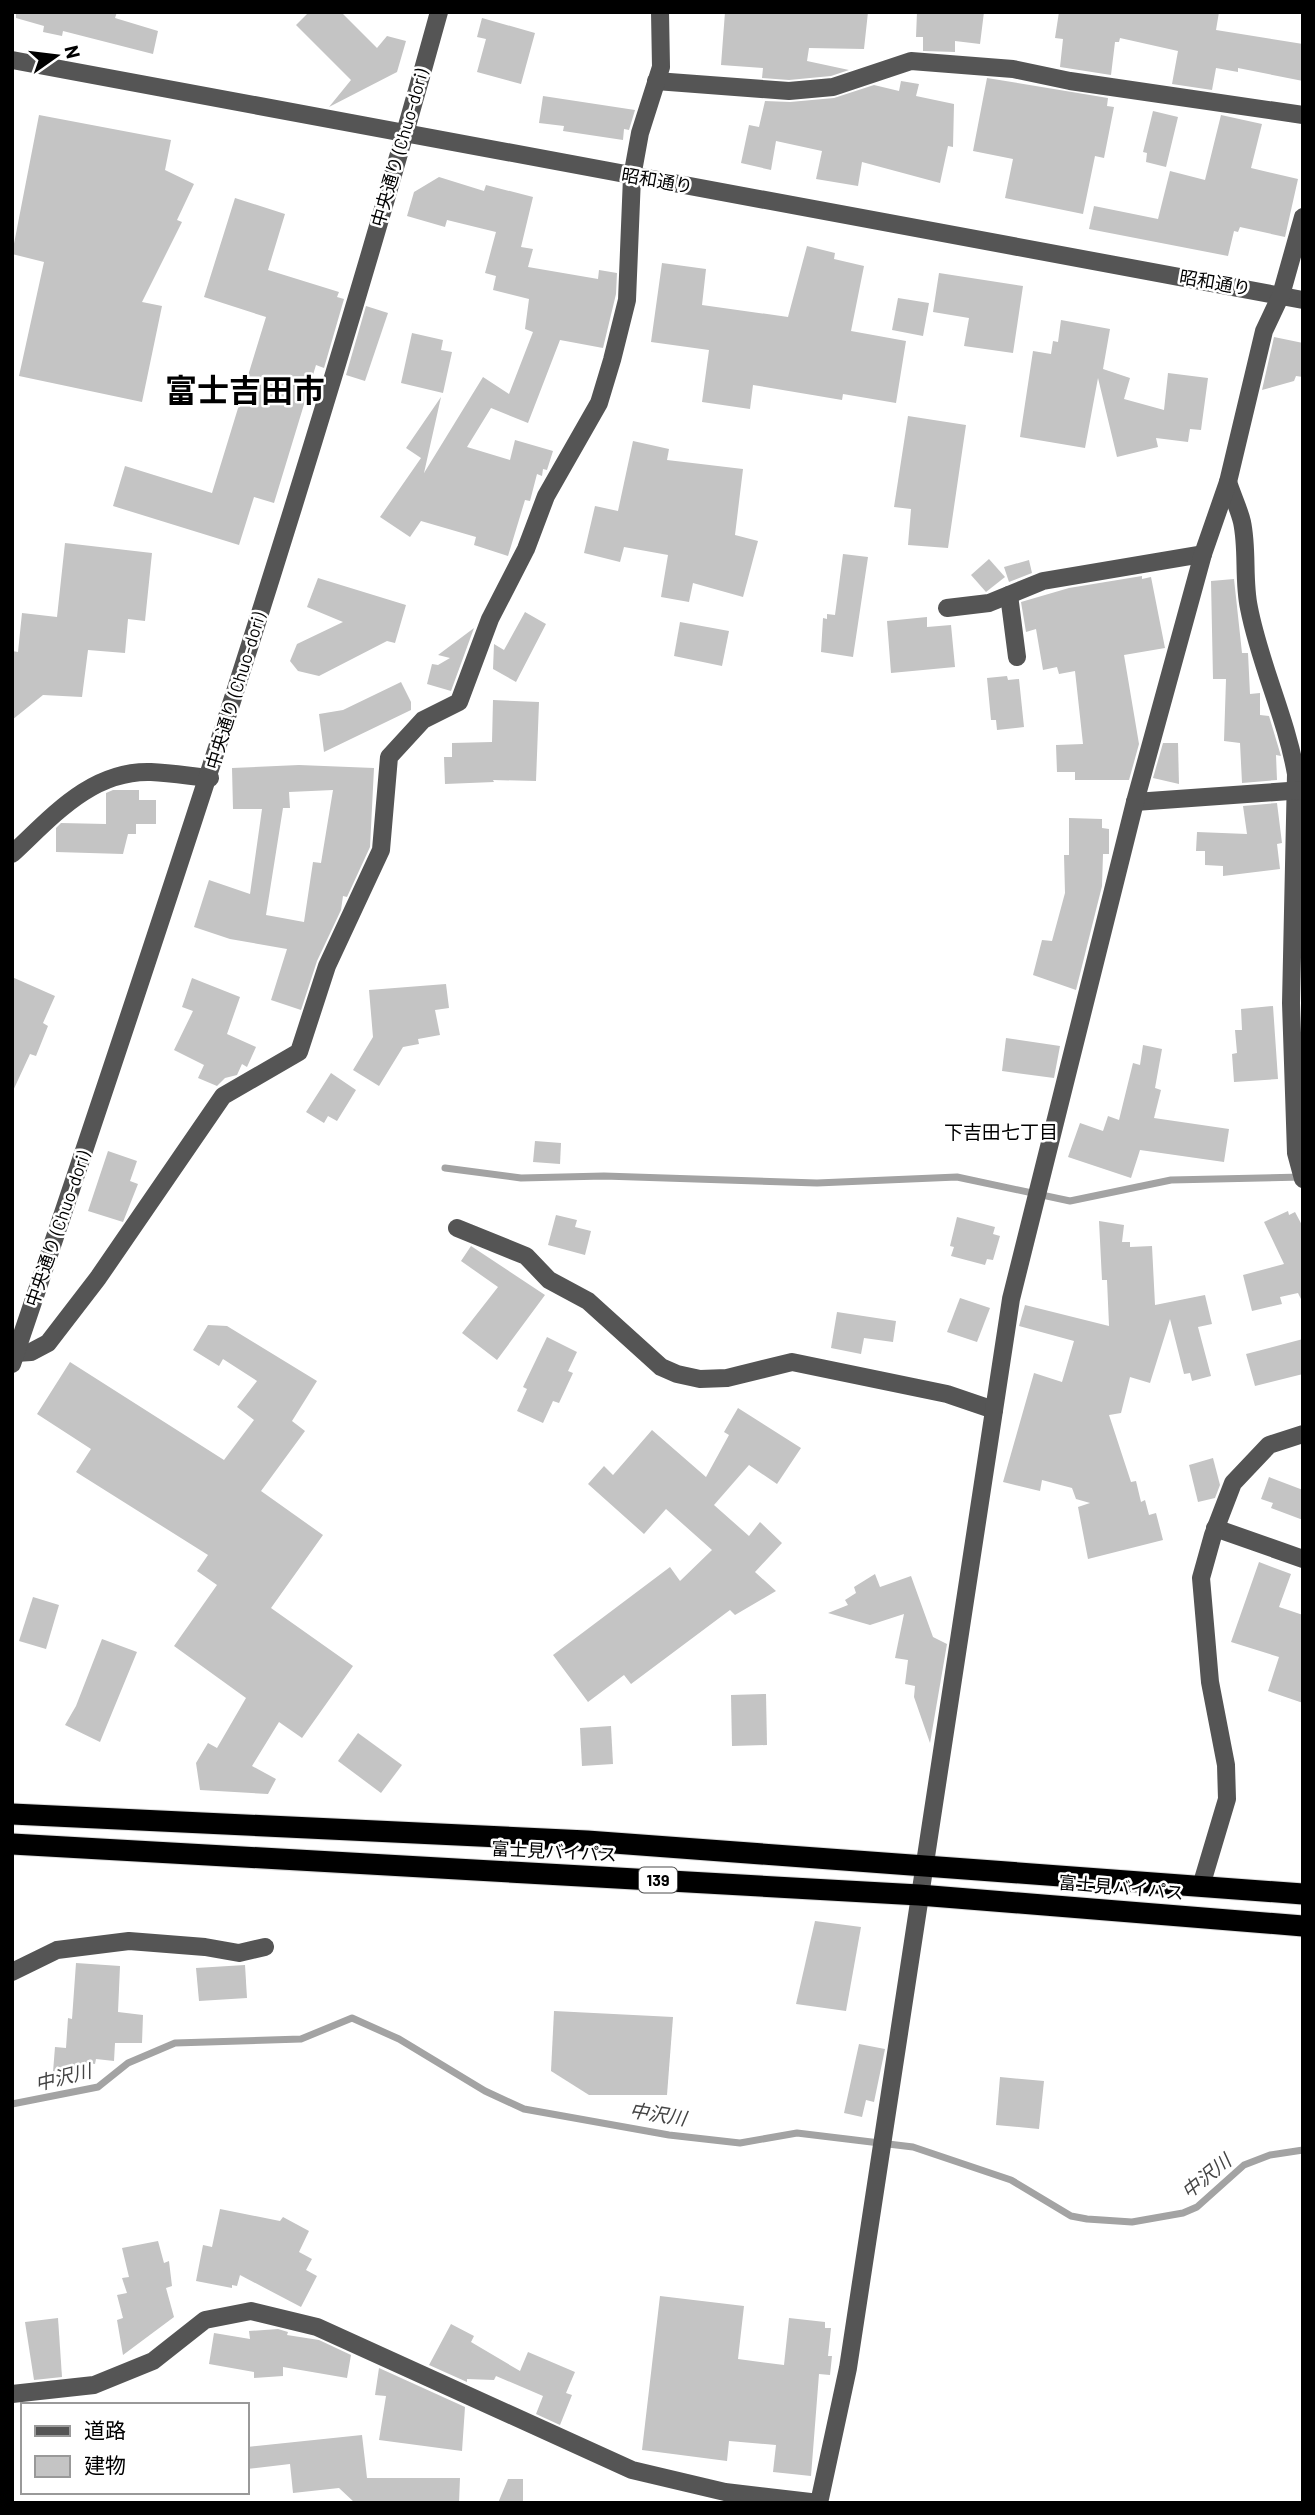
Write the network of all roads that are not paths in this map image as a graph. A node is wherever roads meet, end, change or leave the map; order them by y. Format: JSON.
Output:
{"nodes":[{"id":1,"x":439,"y":12,"type":"edge"},
{"id":2,"x":660,"y":12,"type":"edge"},
{"id":3,"x":12,"y":60,"type":"edge"},
{"id":4,"x":656,"y":81,"type":"junction"},
{"id":5,"x":1303,"y":115,"type":"edge"},
{"id":6,"x":405,"y":133,"type":"junction"},
{"id":7,"x":632,"y":177,"type":"junction"},
{"id":8,"x":1303,"y":217,"type":"edge"},
{"id":9,"x":1281,"y":295,"type":"junction"},
{"id":10,"x":1303,"y":300,"type":"edge"},
{"id":11,"x":1228,"y":481,"type":"junction"},
{"id":12,"x":1203,"y":554,"type":"junction"},
{"id":13,"x":1009,"y":595,"type":"junction"},
{"id":14,"x":947,"y":608,"type":"dead end"},
{"id":15,"x":1017,"y":657,"type":"dead end"},
{"id":16,"x":210,"y":778,"type":"junction"},
{"id":17,"x":1300,"y":790,"type":"edge"},
{"id":18,"x":1135,"y":802,"type":"junction"},
{"id":19,"x":12,"y":854,"type":"edge"},
{"id":20,"x":1303,"y":1179,"type":"edge"},
{"id":21,"x":457,"y":1228,"type":"dead end"},
{"id":22,"x":14,"y":1358,"type":"edge"},
{"id":23,"x":994,"y":1410,"type":"junction"},
{"id":24,"x":1303,"y":1434,"type":"edge"},
{"id":25,"x":1215,"y":1528,"type":"junction"},
{"id":26,"x":1303,"y":1559,"type":"edge"},
{"id":27,"x":12,"y":1814,"type":"edge"},
{"id":28,"x":12,"y":1844,"type":"edge"},
{"id":29,"x":923,"y":1865,"type":"junction"},
{"id":30,"x":1200,"y":1886,"type":"junction"},
{"id":31,"x":1303,"y":1894,"type":"edge"},
{"id":32,"x":919,"y":1895,"type":"junction"},
{"id":33,"x":1303,"y":1926,"type":"edge"},
{"id":34,"x":265,"y":1947,"type":"dead end"},
{"id":35,"x":12,"y":1972,"type":"edge"},
{"id":36,"x":12,"y":2393,"type":"edge"}],
"edges":[{"from":1,"to":6,"type":"street","name":"中央通り (Chuo-dori)"},
{"from":2,"to":4,"type":"street"},
{"from":3,"to":6,"type":"street","name":"昭和通り"},
{"from":4,"to":5,"type":"street"},
{"from":4,"to":7,"type":"street"},
{"from":6,"to":7,"type":"street","name":"昭和通り"},
{"from":6,"to":16,"type":"street","name":"中央通り (Chuo-dori)"},
{"from":7,"to":9,"type":"street","name":"昭和通り"},
{"from":7,"to":22,"type":"street"},
{"from":8,"to":9,"type":"street"},
{"from":9,"to":10,"type":"street","name":"昭和通り"},
{"from":9,"to":11,"type":"street"},
{"from":11,"to":12,"type":"street"},
{"from":11,"to":17,"type":"street"},
{"from":12,"to":13,"type":"street"},
{"from":12,"to":18,"type":"street"},
{"from":13,"to":14,"type":"street"},
{"from":13,"to":15,"type":"street"},
{"from":16,"to":19,"type":"street"},
{"from":16,"to":22,"type":"street","name":"中央通り (Chuo-dori)"},
{"from":17,"to":18,"type":"street"},
{"from":17,"to":20,"type":"street"},
{"from":18,"to":23,"type":"street"},
{"from":21,"to":23,"type":"street"},
{"from":23,"to":29,"type":"street"},
{"from":24,"to":25,"type":"street"},
{"from":25,"to":26,"type":"street"},
{"from":25,"to":30,"type":"street"},
{"from":27,"to":29,"type":"highway","name":"富士見バイパス","number":"139"},
{"from":28,"to":32,"type":"highway","name":"富士見バイパス","number":"139"},
{"from":29,"to":30,"type":"highway","name":"富士見バイパス","number":"139"},
{"from":29,"to":32,"type":"street"},
{"from":30,"to":31,"type":"highway","name":"富士見バイパス","number":"139"},
{"from":32,"to":33,"type":"highway","name":"富士見バイパス","number":"139"},
{"from":32,"to":36,"type":"street"},
{"from":34,"to":35,"type":"street"}]}
